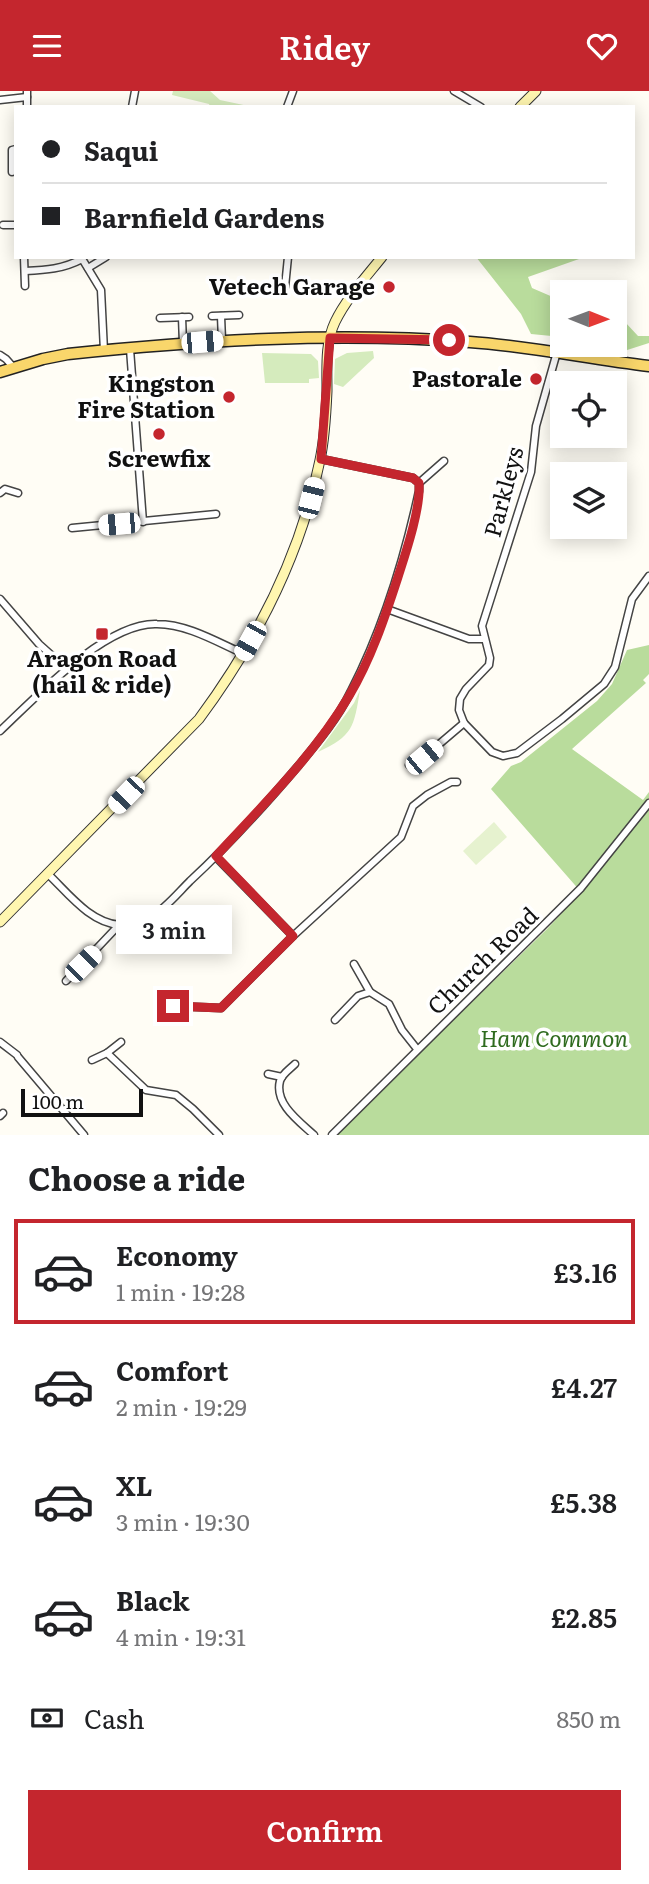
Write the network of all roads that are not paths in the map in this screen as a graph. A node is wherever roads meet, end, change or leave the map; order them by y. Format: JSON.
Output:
{"nodes":[{"id":1,"x":454,"y":91,"type":"edge"},
{"id":2,"x":536,"y":91,"type":"edge"},
{"id":3,"x":27,"y":94,"type":"edge"},
{"id":4,"x":0,"y":100,"type":"edge"},
{"id":5,"x":478,"y":105,"type":"edge"},
{"id":6,"x":522,"y":105,"type":"edge"},
{"id":7,"x":14,"y":150,"type":"edge"},
{"id":8,"x":12,"y":172,"type":"dead end"},
{"id":9,"x":3,"y":225,"type":"dead end"},
{"id":10,"x":14,"y":225,"type":"edge"},
{"id":11,"x":24,"y":259,"type":"edge"},
{"id":12,"x":80,"y":259,"type":"edge"},
{"id":13,"x":83,"y":259,"type":"edge"},
{"id":14,"x":103,"y":259,"type":"edge"},
{"id":15,"x":288,"y":259,"type":"edge"},
{"id":16,"x":381,"y":259,"type":"edge"},
{"id":17,"x":88,"y":268,"type":"junction"},
{"id":18,"x":25,"y":271,"type":"junction"},
{"id":19,"x":24,"y":286,"type":"dead end"},
{"id":20,"x":285,"y":287,"type":"dead end"},
{"id":21,"x":239,"y":315,"type":"dead end"},
{"id":22,"x":212,"y":316,"type":"dead end"},
{"id":23,"x":221,"y":316,"type":"junction"},
{"id":24,"x":160,"y":319,"type":"dead end"},
{"id":25,"x":330,"y":338,"type":"junction"},
{"id":26,"x":222,"y":341,"type":"junction"},
{"id":27,"x":183,"y":344,"type":"junction"},
{"id":28,"x":130,"y":349,"type":"junction"},
{"id":29,"x":104,"y":351,"type":"junction"},
{"id":30,"x":550,"y":351,"type":"edge"},
{"id":31,"x":0,"y":355,"type":"edge"},
{"id":32,"x":556,"y":357,"type":"edge"},
{"id":33,"x":590,"y":357,"type":"edge"},
{"id":34,"x":649,"y":366,"type":"edge"},
{"id":35,"x":7,"y":370,"type":"edge"},
{"id":36,"x":321,"y":459,"type":"junction"},
{"id":37,"x":444,"y":461,"type":"dead end"},
{"id":38,"x":419,"y":483,"type":"junction"},
{"id":39,"x":0,"y":493,"type":"edge"},
{"id":40,"x":18,"y":493,"type":"dead end"},
{"id":41,"x":216,"y":514,"type":"dead end"},
{"id":42,"x":142,"y":522,"type":"junction"},
{"id":43,"x":72,"y":528,"type":"dead end"},
{"id":44,"x":649,"y":576,"type":"edge"},
{"id":45,"x":0,"y":599,"type":"edge"},
{"id":46,"x":387,"y":609,"type":"junction"},
{"id":47,"x":484,"y":639,"type":"junction"},
{"id":48,"x":243,"y":654,"type":"junction"},
{"id":49,"x":67,"y":669,"type":"junction"},
{"id":50,"x":464,"y":723,"type":"junction"},
{"id":51,"x":0,"y":731,"type":"edge"},
{"id":52,"x":409,"y":765,"type":"dead end"},
{"id":53,"x":457,"y":782,"type":"dead end"},
{"id":54,"x":649,"y":803,"type":"edge"},
{"id":55,"x":216,"y":856,"type":"junction"},
{"id":56,"x":48,"y":874,"type":"junction"},
{"id":57,"x":0,"y":922,"type":"edge"},
{"id":58,"x":119,"y":925,"type":"junction"},
{"id":59,"x":293,"y":936,"type":"junction"},
{"id":60,"x":354,"y":964,"type":"dead end"},
{"id":61,"x":66,"y":981,"type":"dead end"},
{"id":62,"x":370,"y":992,"type":"junction"},
{"id":63,"x":173,"y":1006,"type":"dead end"},
{"id":64,"x":335,"y":1020,"type":"dead end"},
{"id":65,"x":0,"y":1042,"type":"edge"},
{"id":66,"x":121,"y":1042,"type":"dead end"},
{"id":67,"x":417,"y":1049,"type":"junction"},
{"id":68,"x":107,"y":1053,"type":"junction"},
{"id":69,"x":92,"y":1060,"type":"dead end"},
{"id":70,"x":295,"y":1064,"type":"dead end"},
{"id":71,"x":268,"y":1074,"type":"dead end"},
{"id":72,"x":282,"y":1077,"type":"junction"},
{"id":73,"x":84,"y":1135,"type":"edge"},
{"id":74,"x":219,"y":1135,"type":"edge"},
{"id":75,"x":314,"y":1135,"type":"edge"},
{"id":76,"x":332,"y":1135,"type":"edge"}],
"edges":[{"from":1,"to":5,"type":"street"},
{"from":2,"to":6,"type":"street"},
{"from":3,"to":4,"type":"street"},
{"from":7,"to":8,"type":"street"},
{"from":9,"to":10,"type":"street"},
{"from":11,"to":18,"type":"street"},
{"from":12,"to":18,"type":"street"},
{"from":13,"to":17,"type":"street"},
{"from":14,"to":17,"type":"street"},
{"from":15,"to":20,"type":"street"},
{"from":16,"to":25,"type":"street"},
{"from":17,"to":29,"type":"street"},
{"from":18,"to":19,"type":"street"},
{"from":21,"to":23,"type":"street"},
{"from":22,"to":23,"type":"street"},
{"from":23,"to":26,"type":"street"},
{"from":24,"to":27,"type":"street"},
{"from":25,"to":26,"type":"main road"},
{"from":25,"to":30,"type":"main road"},
{"from":25,"to":36,"type":"street"},
{"from":26,"to":27,"type":"main road"},
{"from":27,"to":28,"type":"main road"},
{"from":28,"to":29,"type":"main road"},
{"from":28,"to":42,"type":"street"},
{"from":29,"to":35,"type":"main road"},
{"from":31,"to":35,"type":"street"},
{"from":32,"to":47,"type":"street","name":"Parkleys"},
{"from":33,"to":34,"type":"main road"},
{"from":36,"to":38,"type":"street"},
{"from":36,"to":48,"type":"street"},
{"from":37,"to":38,"type":"street"},
{"from":38,"to":46,"type":"street"},
{"from":39,"to":40,"type":"street"},
{"from":41,"to":42,"type":"street"},
{"from":42,"to":43,"type":"street"},
{"from":44,"to":50,"type":"street"},
{"from":45,"to":49,"type":"street"},
{"from":46,"to":47,"type":"street"},
{"from":46,"to":55,"type":"street"},
{"from":47,"to":50,"type":"street","name":"Parkleys"},
{"from":48,"to":49,"type":"street"},
{"from":48,"to":56,"type":"street"},
{"from":49,"to":51,"type":"street"},
{"from":50,"to":52,"type":"street"},
{"from":53,"to":59,"type":"street"},
{"from":54,"to":67,"type":"street","name":"Church Road"},
{"from":55,"to":58,"type":"street"},
{"from":55,"to":59,"type":"street"},
{"from":56,"to":57,"type":"street"},
{"from":56,"to":58,"type":"street"},
{"from":58,"to":61,"type":"street"},
{"from":59,"to":63,"type":"street"},
{"from":60,"to":62,"type":"street"},
{"from":62,"to":64,"type":"street"},
{"from":62,"to":67,"type":"street"},
{"from":65,"to":73,"type":"street"},
{"from":66,"to":68,"type":"street"},
{"from":67,"to":76,"type":"street","name":"Church Road"},
{"from":68,"to":69,"type":"street"},
{"from":68,"to":74,"type":"street"},
{"from":70,"to":72,"type":"street"},
{"from":71,"to":72,"type":"street"},
{"from":72,"to":75,"type":"street"}]}
